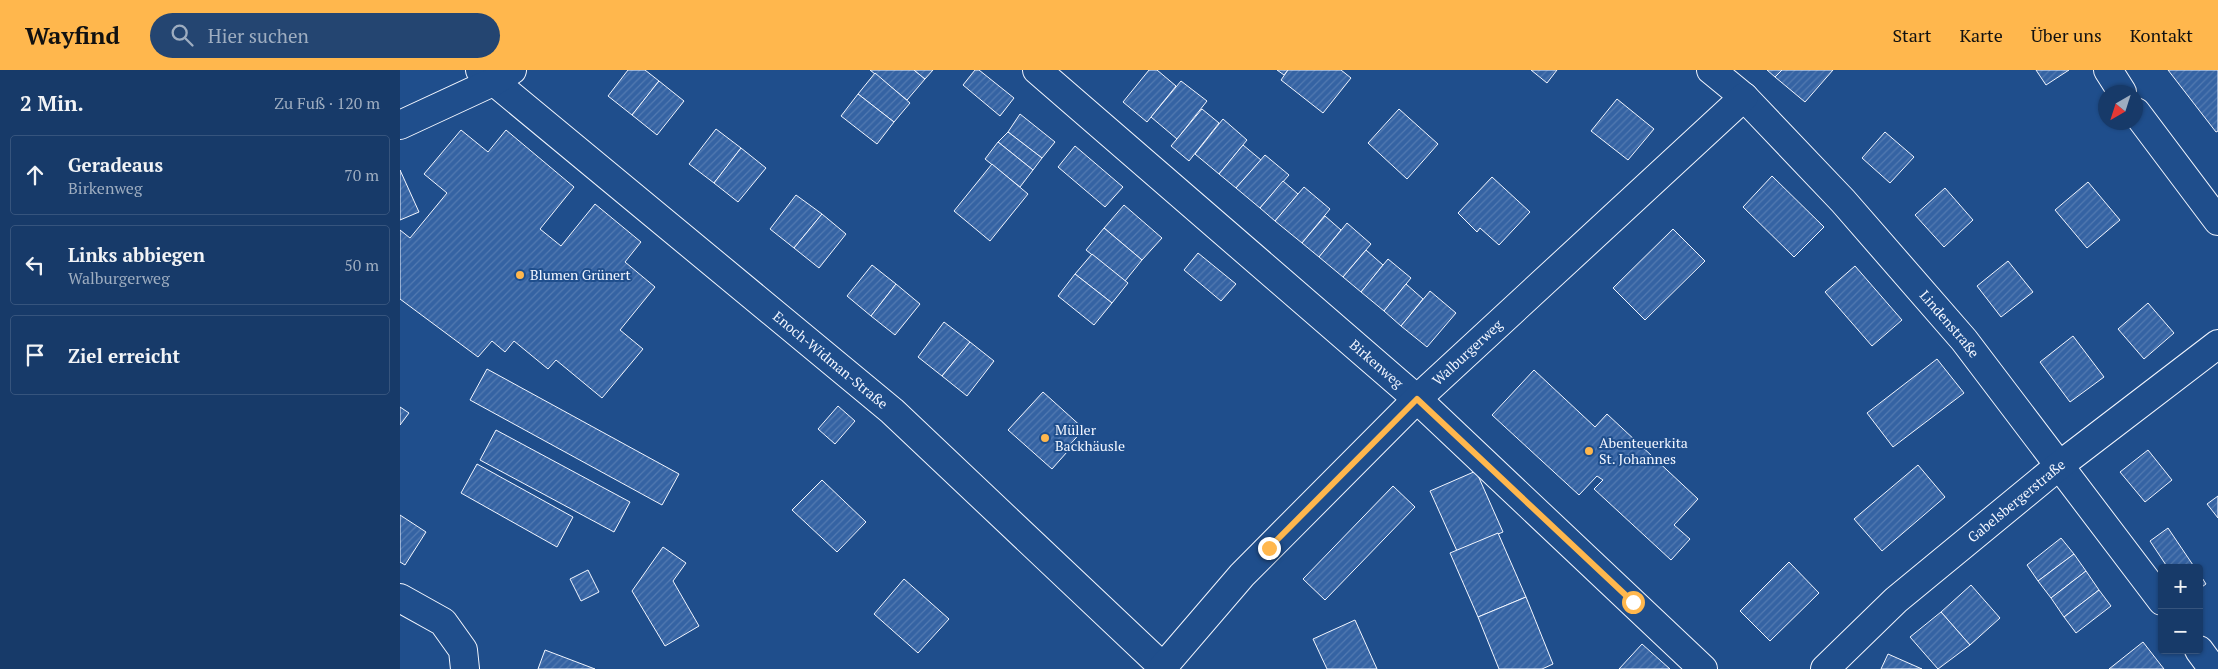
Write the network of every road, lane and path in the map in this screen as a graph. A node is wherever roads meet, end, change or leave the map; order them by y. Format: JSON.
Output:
{"nodes":[{"id":1,"x":1037,"y":70,"type":"edge"},
{"id":2,"x":1711,"y":70,"type":"edge"},
{"id":3,"x":2108,"y":70,"type":"edge"},
{"id":4,"x":496,"y":74,"type":"edge"},
{"id":5,"x":2118,"y":85,"type":"edge"},
{"id":6,"x":1744,"y":97,"type":"junction"},
{"id":7,"x":2143,"y":121,"type":"edge"},
{"id":8,"x":400,"y":125,"type":"edge"},
{"id":9,"x":2218,"y":221,"type":"edge"},
{"id":10,"x":2218,"y":344,"type":"edge"},
{"id":11,"x":1417,"y":399,"type":"junction"},
{"id":12,"x":2060,"y":465,"type":"junction"},
{"id":13,"x":2158,"y":596,"type":"edge"},
{"id":14,"x":400,"y":598,"type":"edge"},
{"id":15,"x":2202,"y":654,"type":"edge"},
{"id":16,"x":1164,"y":668,"type":"edge"},
{"id":17,"x":465,"y":669,"type":"edge"},
{"id":18,"x":1703,"y":669,"type":"edge"},
{"id":19,"x":1825,"y":669,"type":"edge"},
{"id":20,"x":2213,"y":669,"type":"edge"}],
"edges":[{"from":1,"to":11,"type":"street","name":"Birkenweg"},
{"from":2,"to":6,"type":"street","name":"Lindenstraße"},
{"from":3,"to":5,"type":"street"},
{"from":4,"to":8,"type":"street"},
{"from":4,"to":16,"type":"street","name":"Enoch-Widman-Straße"},
{"from":6,"to":11,"type":"street","name":"Walburgerweg"},
{"from":6,"to":12,"type":"street","name":"Lindenstraße"},
{"from":7,"to":9,"type":"street"},
{"from":10,"to":12,"type":"street","name":"Gabelsbergerstraße"},
{"from":11,"to":16,"type":"street","name":"Walburgerweg"},
{"from":11,"to":18,"type":"street","name":"Birkenweg"},
{"from":12,"to":13,"type":"street","name":"Lindenstraße"},
{"from":12,"to":19,"type":"street","name":"Gabelsbergerstraße"},
{"from":14,"to":17,"type":"street"},
{"from":15,"to":20,"type":"street"}]}
